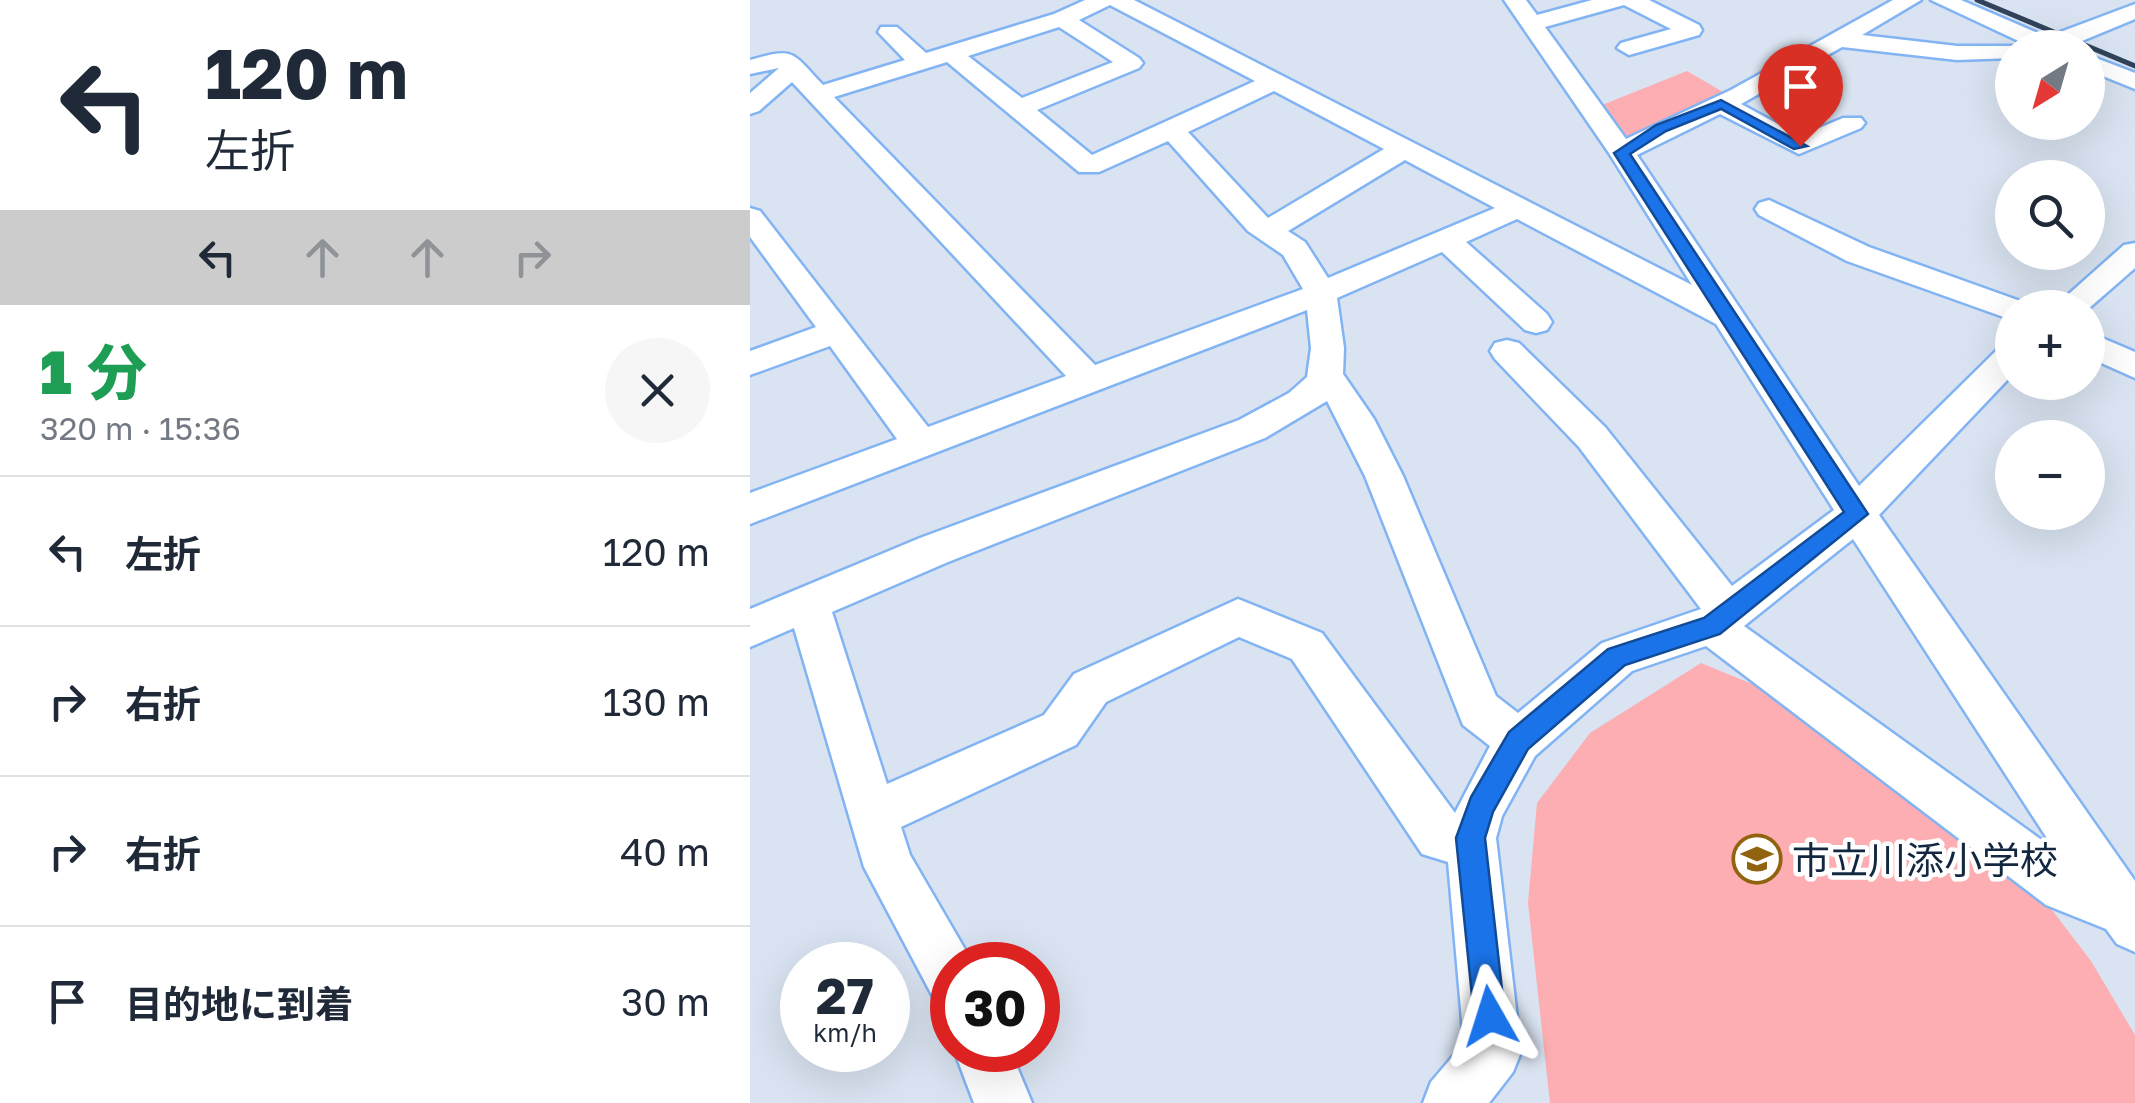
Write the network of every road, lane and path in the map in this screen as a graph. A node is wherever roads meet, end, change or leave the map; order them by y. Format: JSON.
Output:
{"nodes":[{"id":1,"x":1104,"y":0,"type":"edge"},
{"id":2,"x":1117,"y":0,"type":"edge"},
{"id":3,"x":1617,"y":0,"type":"edge"},
{"id":4,"x":1632,"y":0,"type":"edge"},
{"id":5,"x":1910,"y":0,"type":"edge"},
{"id":6,"x":1942,"y":0,"type":"edge"},
{"id":7,"x":2135,"y":11,"type":"edge"},
{"id":8,"x":1523,"y":12,"type":"edge"},
{"id":9,"x":1062,"y":19,"type":"junction"},
{"id":10,"x":2008,"y":30,"type":"edge"},
{"id":11,"x":2088,"y":30,"type":"edge"},
{"id":12,"x":889,"y":32,"type":"dead end"},
{"id":13,"x":1840,"y":40,"type":"junction"},
{"id":14,"x":962,"y":42,"type":"junction"},
{"id":15,"x":1629,"y":48,"type":"dead end"},
{"id":16,"x":1995,"y":52,"type":"edge"},
{"id":17,"x":919,"y":60,"type":"junction"},
{"id":18,"x":750,"y":67,"type":"edge"},
{"id":19,"x":793,"y":68,"type":"junction"},
{"id":20,"x":2105,"y":69,"type":"edge"},
{"id":21,"x":1277,"y":80,"type":"junction"},
{"id":22,"x":2135,"y":82,"type":"edge"},
{"id":23,"x":818,"y":94,"type":"junction"},
{"id":24,"x":1721,"y":104,"type":"junction"},
{"id":25,"x":750,"y":106,"type":"edge"},
{"id":26,"x":1019,"y":108,"type":"junction"},
{"id":27,"x":1852,"y":122,"type":"dead end"},
{"id":28,"x":1172,"y":130,"type":"junction"},
{"id":29,"x":1404,"y":149,"type":"junction"},
{"id":30,"x":1622,"y":153,"type":"junction"},
{"id":31,"x":1519,"y":208,"type":"junction"},
{"id":32,"x":1768,"y":209,"type":"dead end"},
{"id":33,"x":750,"y":218,"type":"edge"},
{"id":34,"x":1269,"y":230,"type":"junction"},
{"id":35,"x":1446,"y":239,"type":"junction"},
{"id":36,"x":762,"y":252,"type":"edge"},
{"id":37,"x":2135,"y":252,"type":"edge"},
{"id":38,"x":2090,"y":290,"type":"edge"},
{"id":39,"x":1321,"y":293,"type":"junction"},
{"id":40,"x":1995,"y":303,"type":"edge"},
{"id":41,"x":1732,"y":319,"type":"junction"},
{"id":42,"x":1536,"y":322,"type":"dead end"},
{"id":43,"x":836,"y":332,"type":"junction"},
{"id":44,"x":1507,"y":351,"type":"dead end"},
{"id":45,"x":2105,"y":351,"type":"edge"},
{"id":46,"x":750,"y":363,"type":"edge"},
{"id":47,"x":2135,"y":366,"type":"edge"},
{"id":48,"x":1995,"y":372,"type":"edge"},
{"id":49,"x":1326,"y":378,"type":"junction"},
{"id":50,"x":1091,"y":382,"type":"junction"},
{"id":51,"x":919,"y":442,"type":"junction"},
{"id":52,"x":750,"y":509,"type":"edge"},
{"id":53,"x":1857,"y":514,"type":"junction"},
{"id":54,"x":808,"y":603,"type":"junction"},
{"id":55,"x":1720,"y":620,"type":"junction"},
{"id":56,"x":750,"y":628,"type":"edge"},
{"id":57,"x":1518,"y":740,"type":"junction"},
{"id":58,"x":874,"y":815,"type":"junction"},
{"id":59,"x":1470,"y":838,"type":"junction"},
{"id":60,"x":2130,"y":918,"type":"edge"},
{"id":61,"x":932,"y":942,"type":"edge"},
{"id":62,"x":990,"y":1072,"type":"edge"},
{"id":63,"x":1002,"y":1103,"type":"edge"},
{"id":64,"x":1452,"y":1103,"type":"edge"}],
"edges":[{"from":1,"to":9,"type":"street"},
{"from":2,"to":21,"type":"street"},
{"from":3,"to":8,"type":"street"},
{"from":4,"to":15,"type":"street"},
{"from":5,"to":13,"type":"street"},
{"from":6,"to":10,"type":"street"},
{"from":7,"to":11,"type":"street"},
{"from":8,"to":30,"type":"street"},
{"from":9,"to":14,"type":"street"},
{"from":9,"to":26,"type":"street"},
{"from":12,"to":17,"type":"street"},
{"from":13,"to":16,"type":"street"},
{"from":13,"to":24,"type":"street"},
{"from":14,"to":17,"type":"street"},
{"from":14,"to":26,"type":"street"},
{"from":17,"to":23,"type":"street"},
{"from":18,"to":19,"type":"street"},
{"from":19,"to":23,"type":"street"},
{"from":19,"to":25,"type":"street"},
{"from":20,"to":22,"type":"street"},
{"from":21,"to":28,"type":"street"},
{"from":21,"to":29,"type":"street"},
{"from":23,"to":50,"type":"street"},
{"from":24,"to":27,"type":"street"},
{"from":24,"to":30,"type":"street"},
{"from":26,"to":28,"type":"street"},
{"from":28,"to":34,"type":"street"},
{"from":29,"to":31,"type":"street"},
{"from":29,"to":34,"type":"street"},
{"from":30,"to":41,"type":"street"},
{"from":31,"to":35,"type":"street"},
{"from":31,"to":41,"type":"street"},
{"from":32,"to":40,"type":"street"},
{"from":33,"to":36,"type":"street"},
{"from":34,"to":39,"type":"street"},
{"from":35,"to":39,"type":"street"},
{"from":35,"to":42,"type":"street"},
{"from":36,"to":43,"type":"street"},
{"from":37,"to":38,"type":"street"},
{"from":39,"to":49,"type":"street"},
{"from":39,"to":50,"type":"street"},
{"from":41,"to":53,"type":"street"},
{"from":43,"to":46,"type":"street"},
{"from":43,"to":51,"type":"street"},
{"from":44,"to":55,"type":"street"},
{"from":45,"to":47,"type":"street"},
{"from":48,"to":53,"type":"street"},
{"from":49,"to":54,"type":"street"},
{"from":49,"to":57,"type":"street"},
{"from":50,"to":51,"type":"street"},
{"from":51,"to":52,"type":"street"},
{"from":53,"to":55,"type":"street"},
{"from":53,"to":60,"type":"street"},
{"from":54,"to":56,"type":"street"},
{"from":54,"to":58,"type":"street"},
{"from":55,"to":57,"type":"street"},
{"from":55,"to":60,"type":"street"},
{"from":57,"to":59,"type":"street"},
{"from":58,"to":59,"type":"street"},
{"from":58,"to":61,"type":"street"},
{"from":59,"to":64,"type":"street"},
{"from":62,"to":63,"type":"street"}]}
